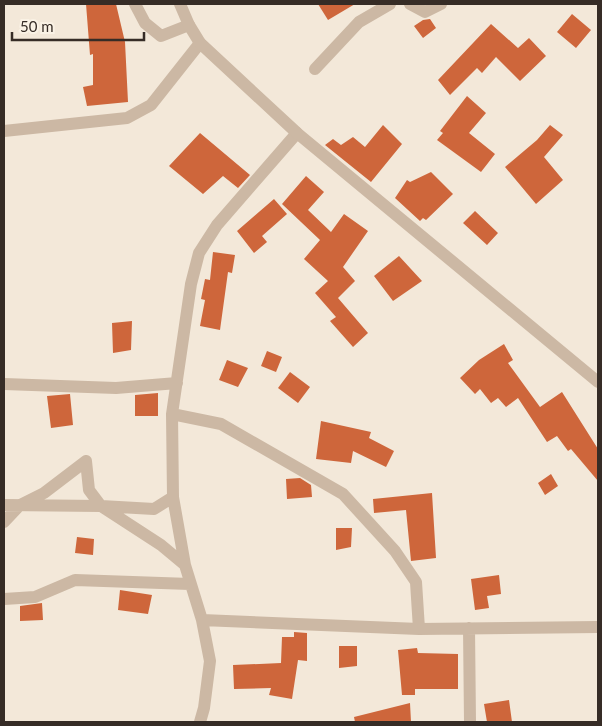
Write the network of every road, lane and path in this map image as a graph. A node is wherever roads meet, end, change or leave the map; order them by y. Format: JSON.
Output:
{"nodes":[{"id":1,"x":135,"y":4,"type":"edge"},
{"id":2,"x":180,"y":4,"type":"edge"},
{"id":3,"x":390,"y":4,"type":"edge"},
{"id":4,"x":410,"y":4,"type":"edge"},
{"id":5,"x":441,"y":4,"type":"edge"},
{"id":6,"x":189,"y":26,"type":"junction"},
{"id":7,"x":200,"y":43,"type":"junction"},
{"id":8,"x":315,"y":69,"type":"dead end"},
{"id":9,"x":4,"y":130,"type":"edge"},
{"id":10,"x":298,"y":134,"type":"junction"},
{"id":11,"x":598,"y":382,"type":"edge"},
{"id":12,"x":177,"y":383,"type":"junction"},
{"id":13,"x":4,"y":384,"type":"edge"},
{"id":14,"x":172,"y":414,"type":"junction"},
{"id":15,"x":173,"y":497,"type":"junction"},
{"id":16,"x":4,"y":505,"type":"edge"},
{"id":17,"x":20,"y":505,"type":"junction"},
{"id":18,"x":101,"y":506,"type":"junction"},
{"id":19,"x":4,"y":522,"type":"edge"},
{"id":20,"x":185,"y":565,"type":"junction"},
{"id":21,"x":190,"y":584,"type":"junction"},
{"id":22,"x":4,"y":599,"type":"edge"},
{"id":23,"x":202,"y":620,"type":"junction"},
{"id":24,"x":598,"y":627,"type":"edge"},
{"id":25,"x":469,"y":628,"type":"junction"},
{"id":26,"x":419,"y":629,"type":"junction"},
{"id":27,"x":200,"y":722,"type":"edge"},
{"id":28,"x":470,"y":722,"type":"edge"}],
"edges":[{"from":1,"to":6,"type":"street"},
{"from":2,"to":6,"type":"street"},
{"from":3,"to":8,"type":"street"},
{"from":4,"to":5,"type":"street"},
{"from":6,"to":7,"type":"street"},
{"from":7,"to":9,"type":"street"},
{"from":7,"to":10,"type":"street"},
{"from":10,"to":11,"type":"street"},
{"from":10,"to":12,"type":"street"},
{"from":12,"to":13,"type":"street"},
{"from":12,"to":14,"type":"street"},
{"from":14,"to":15,"type":"street"},
{"from":14,"to":26,"type":"street"},
{"from":15,"to":18,"type":"street"},
{"from":15,"to":20,"type":"street"},
{"from":16,"to":17,"type":"street"},
{"from":17,"to":18,"type":"street"},
{"from":17,"to":18,"type":"street"},
{"from":17,"to":19,"type":"street"},
{"from":18,"to":20,"type":"street"},
{"from":20,"to":21,"type":"street"},
{"from":21,"to":22,"type":"street"},
{"from":21,"to":23,"type":"street"},
{"from":23,"to":26,"type":"street"},
{"from":23,"to":27,"type":"street"},
{"from":24,"to":25,"type":"street"},
{"from":25,"to":26,"type":"street"},
{"from":25,"to":28,"type":"street"}]}
